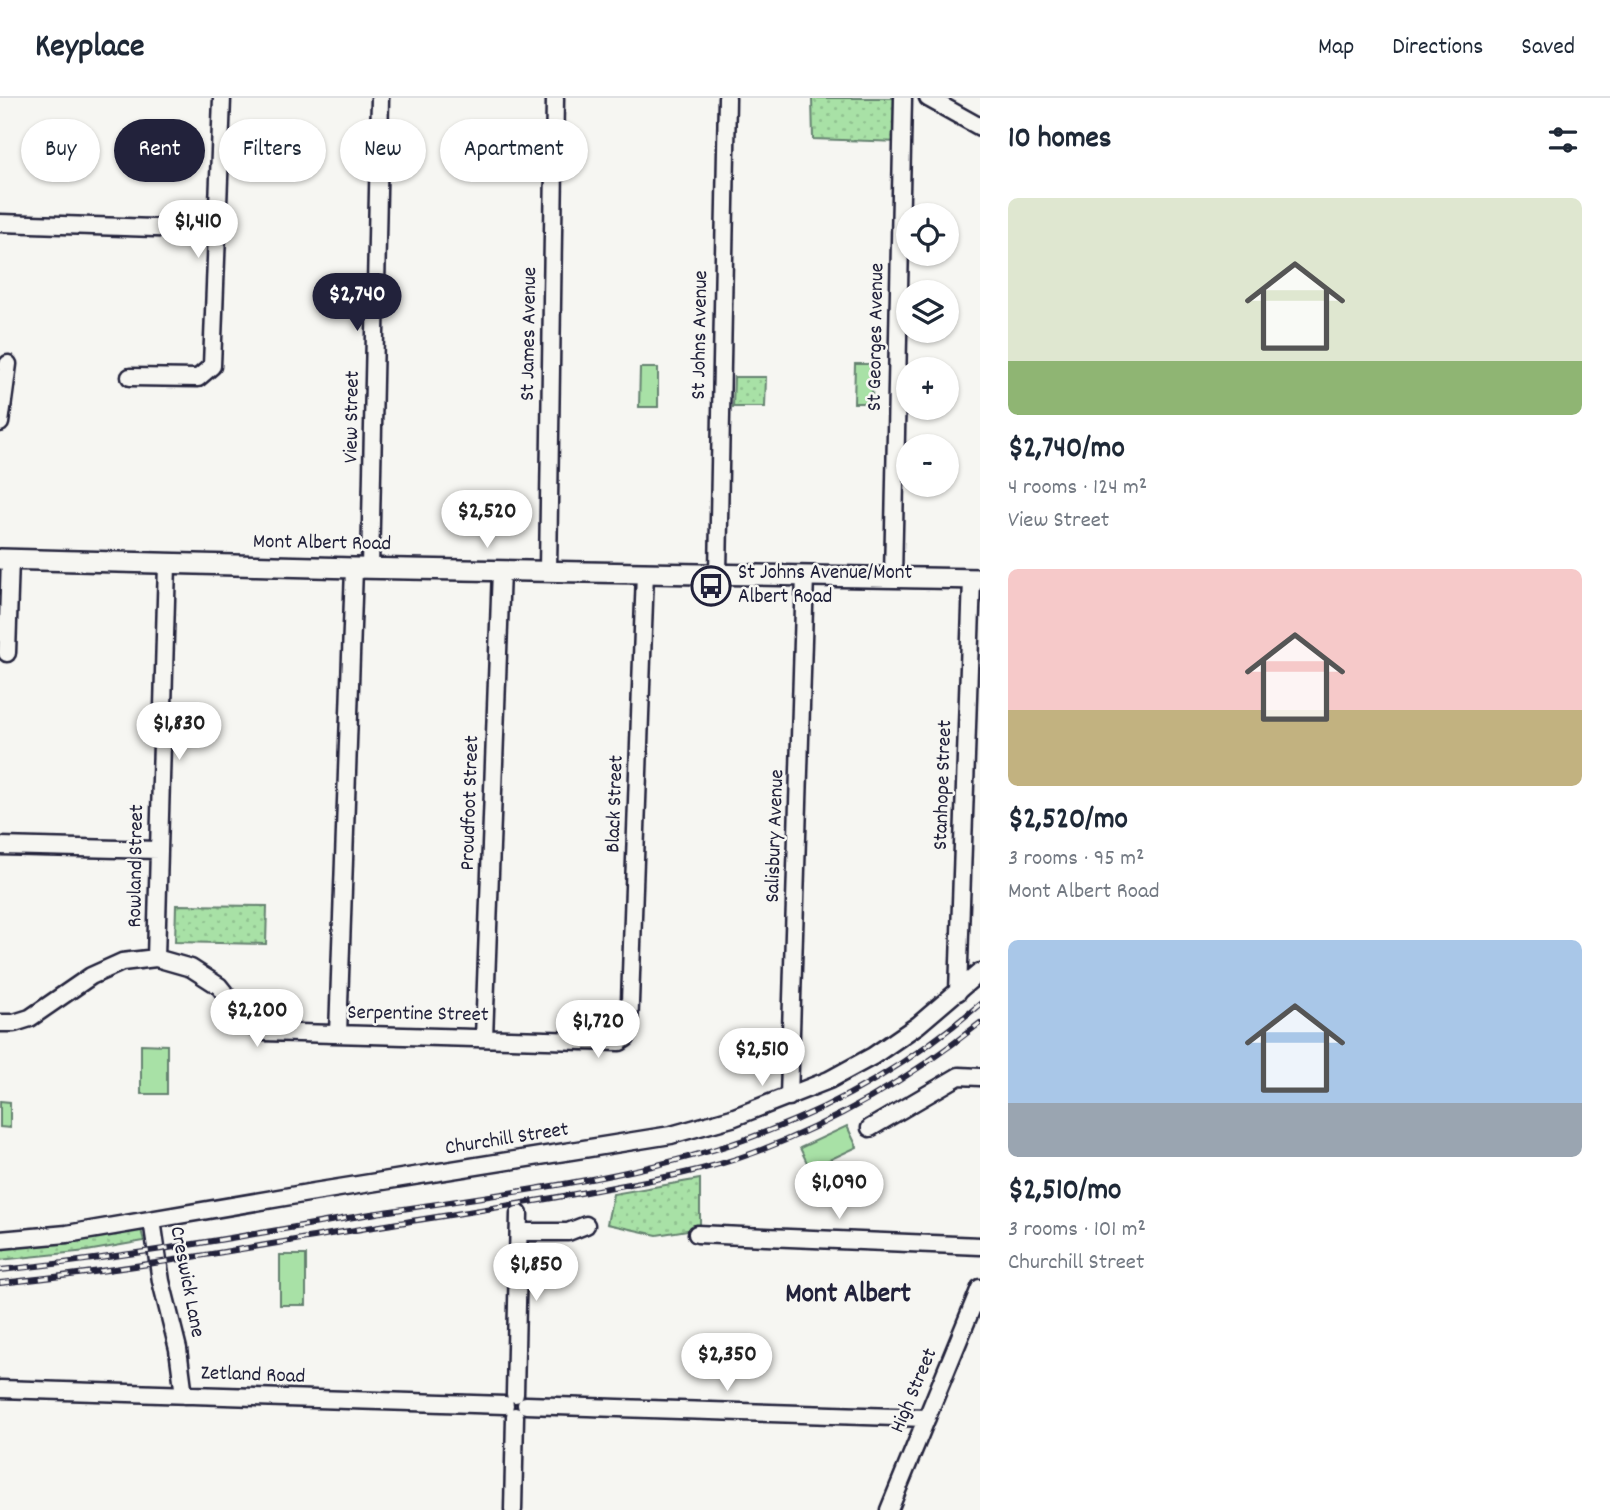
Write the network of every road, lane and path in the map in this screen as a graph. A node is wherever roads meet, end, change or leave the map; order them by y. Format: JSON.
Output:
{"nodes":[{"id":1,"x":222,"y":98,"type":"edge"},
{"id":2,"x":380,"y":98,"type":"edge"},
{"id":3,"x":555,"y":98,"type":"edge"},
{"id":4,"x":727,"y":98,"type":"edge"},
{"id":5,"x":904,"y":98,"type":"edge"},
{"id":6,"x":928,"y":98,"type":"edge"},
{"id":7,"x":980,"y":127,"type":"edge"},
{"id":8,"x":0,"y":223,"type":"edge"},
{"id":9,"x":217,"y":230,"type":"junction"},
{"id":10,"x":8,"y":364,"type":"dead end"},
{"id":11,"x":130,"y":377,"type":"dead end"},
{"id":12,"x":0,"y":423,"type":"edge"},
{"id":13,"x":5,"y":559,"type":"edge"},
{"id":14,"x":167,"y":564,"type":"junction"},
{"id":15,"x":362,"y":568,"type":"junction"},
{"id":16,"x":501,"y":570,"type":"junction"},
{"id":17,"x":548,"y":570,"type":"junction"},
{"id":18,"x":645,"y":572,"type":"junction"},
{"id":19,"x":718,"y":573,"type":"junction"},
{"id":20,"x":805,"y":575,"type":"junction"},
{"id":21,"x":893,"y":577,"type":"junction"},
{"id":22,"x":976,"y":579,"type":"edge"},
{"id":23,"x":7,"y":653,"type":"dead end"},
{"id":24,"x":0,"y":846,"type":"edge"},
{"id":25,"x":158,"y":850,"type":"junction"},
{"id":26,"x":156,"y":958,"type":"junction"},
{"id":27,"x":980,"y":972,"type":"edge"},
{"id":28,"x":958,"y":992,"type":"junction"},
{"id":29,"x":0,"y":1023,"type":"edge"},
{"id":30,"x":338,"y":1034,"type":"junction"},
{"id":31,"x":484,"y":1038,"type":"junction"},
{"id":32,"x":626,"y":1038,"type":"joint"},
{"id":33,"x":980,"y":1077,"type":"edge"},
{"id":34,"x":789,"y":1097,"type":"junction"},
{"id":35,"x":870,"y":1128,"type":"dead end"},
{"id":36,"x":519,"y":1214,"type":"dead end"},
{"id":37,"x":152,"y":1220,"type":"junction"},
{"id":38,"x":586,"y":1225,"type":"dead end"},
{"id":39,"x":520,"y":1231,"type":"junction"},
{"id":40,"x":697,"y":1234,"type":"dead end"},
{"id":41,"x":0,"y":1240,"type":"edge"},
{"id":42,"x":980,"y":1246,"type":"edge"},
{"id":43,"x":980,"y":1288,"type":"edge"},
{"id":44,"x":0,"y":1388,"type":"edge"},
{"id":45,"x":184,"y":1395,"type":"junction"},
{"id":46,"x":515,"y":1405,"type":"junction"},
{"id":47,"x":927,"y":1418,"type":"junction"},
{"id":48,"x":513,"y":1510,"type":"edge"},
{"id":49,"x":889,"y":1510,"type":"edge"}],
"edges":[{"from":1,"to":9,"type":"street"},
{"from":2,"to":15,"type":"street","name":"View Street"},
{"from":3,"to":17,"type":"street","name":"St James Avenue"},
{"from":4,"to":19,"type":"street","name":"St Johns Avenue"},
{"from":5,"to":21,"type":"street","name":"St Georges Avenue"},
{"from":6,"to":7,"type":"street"},
{"from":8,"to":9,"type":"street"},
{"from":9,"to":11,"type":"street"},
{"from":10,"to":12,"type":"street"},
{"from":13,"to":14,"type":"main road","name":"Mont Albert Road"},
{"from":13,"to":23,"type":"street"},
{"from":14,"to":15,"type":"main road","name":"Mont Albert Road"},
{"from":14,"to":25,"type":"street","name":"Rowland Street"},
{"from":15,"to":16,"type":"main road","name":"Mont Albert Road"},
{"from":15,"to":30,"type":"street","name":"View Street"},
{"from":16,"to":17,"type":"main road","name":"Mont Albert Road"},
{"from":16,"to":31,"type":"street","name":"Proudfoot Street"},
{"from":17,"to":18,"type":"main road","name":"Mont Albert Road"},
{"from":18,"to":19,"type":"main road","name":"Mont Albert Road"},
{"from":18,"to":32,"type":"street","name":"Black Street"},
{"from":19,"to":20,"type":"main road","name":"Mont Albert Road"},
{"from":20,"to":21,"type":"main road","name":"Mont Albert Road"},
{"from":20,"to":34,"type":"street","name":"Salisbury Avenue"},
{"from":21,"to":22,"type":"main road","name":"Mont Albert Road"},
{"from":22,"to":28,"type":"street","name":"Stanhope Street"},
{"from":24,"to":25,"type":"street"},
{"from":25,"to":26,"type":"street","name":"Rowland Street"},
{"from":26,"to":29,"type":"street","name":"Serpentine Street"},
{"from":26,"to":30,"type":"street","name":"Serpentine Street"},
{"from":27,"to":28,"type":"street","name":"Churchill Street"},
{"from":28,"to":34,"type":"street","name":"Churchill Street"},
{"from":30,"to":31,"type":"street","name":"Serpentine Street"},
{"from":31,"to":32,"type":"street","name":"Serpentine Street"},
{"from":33,"to":35,"type":"street"},
{"from":34,"to":37,"type":"street","name":"Churchill Street"},
{"from":36,"to":39,"type":"street"},
{"from":37,"to":41,"type":"street","name":"Churchill Street"},
{"from":37,"to":45,"type":"street","name":"Creswick Lane"},
{"from":38,"to":39,"type":"street"},
{"from":39,"to":46,"type":"street"},
{"from":40,"to":42,"type":"street"},
{"from":43,"to":47,"type":"street","name":"High Street"},
{"from":44,"to":45,"type":"street","name":"Zetland Road"},
{"from":45,"to":46,"type":"street","name":"Zetland Road"},
{"from":46,"to":47,"type":"street","name":"Zetland Road"},
{"from":46,"to":48,"type":"street"},
{"from":47,"to":49,"type":"street","name":"High Street"}]}
